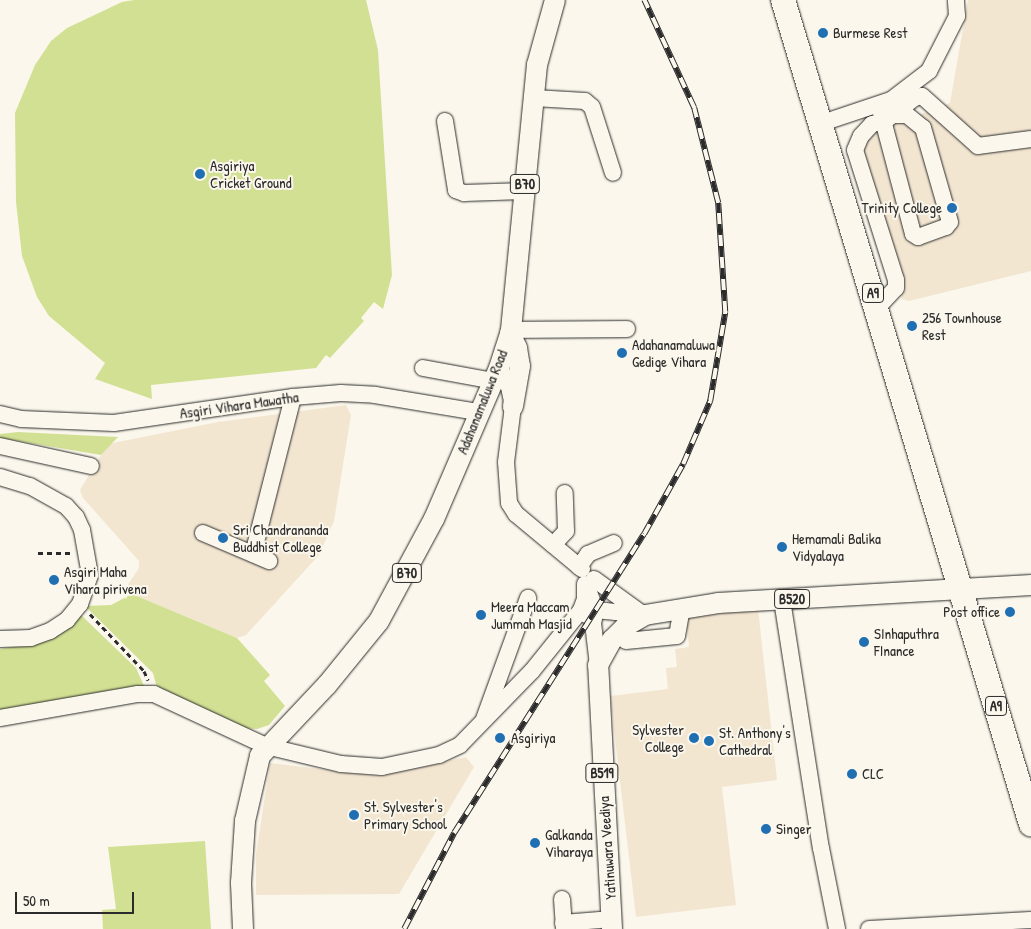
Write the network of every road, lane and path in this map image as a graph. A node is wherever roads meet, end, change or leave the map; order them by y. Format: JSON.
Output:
{"nodes":[{"id":1,"x":556,"y":0,"type":"edge"},
{"id":2,"x":783,"y":0,"type":"edge"},
{"id":3,"x":956,"y":0,"type":"edge"},
{"id":4,"x":534,"y":98,"type":"junction"},
{"id":5,"x":879,"y":105,"type":"junction"},
{"id":6,"x":890,"y":118,"type":"junction"},
{"id":7,"x":445,"y":121,"type":"dead end"},
{"id":8,"x":822,"y":122,"type":"junction"},
{"id":9,"x":1031,"y":140,"type":"edge"},
{"id":10,"x":613,"y":173,"type":"dead end"},
{"id":11,"x":524,"y":191,"type":"junction"},
{"id":12,"x":878,"y":307,"type":"junction"},
{"id":13,"x":627,"y":329,"type":"dead end"},
{"id":14,"x":510,"y":331,"type":"junction"},
{"id":15,"x":422,"y":368,"type":"dead end"},
{"id":16,"x":496,"y":374,"type":"junction"},
{"id":17,"x":293,"y":397,"type":"junction"},
{"id":18,"x":513,"y":406,"type":"junction"},
{"id":19,"x":478,"y":412,"type":"junction"},
{"id":20,"x":0,"y":414,"type":"edge"},
{"id":21,"x":0,"y":446,"type":"edge"},
{"id":22,"x":91,"y":466,"type":"dead end"},
{"id":23,"x":0,"y":476,"type":"edge"},
{"id":24,"x":565,"y":493,"type":"dead end"},
{"id":25,"x":203,"y":533,"type":"dead end"},
{"id":26,"x":614,"y":543,"type":"dead end"},
{"id":27,"x":553,"y":545,"type":"junction"},
{"id":28,"x":38,"y":553,"type":"dead end"},
{"id":29,"x":87,"y":553,"type":"junction"},
{"id":30,"x":253,"y":554,"type":"junction"},
{"id":31,"x":269,"y":561,"type":"dead end"},
{"id":32,"x":584,"y":575,"type":"junction"},
{"id":33,"x":1031,"y":584,"type":"edge"},
{"id":34,"x":961,"y":587,"type":"junction"},
{"id":35,"x":528,"y":598,"type":"dead end"},
{"id":36,"x":782,"y":600,"type":"junction"},
{"id":37,"x":80,"y":604,"type":"junction"},
{"id":38,"x":682,"y":608,"type":"junction"},
{"id":39,"x":596,"y":610,"type":"junction"},
{"id":40,"x":645,"y":615,"type":"junction"},
{"id":41,"x":570,"y":624,"type":"junction"},
{"id":42,"x":626,"y":633,"type":"junction"},
{"id":43,"x":0,"y":639,"type":"edge"},
{"id":44,"x":557,"y":641,"type":"junction"},
{"id":45,"x":598,"y":665,"type":"junction"},
{"id":46,"x":154,"y":694,"type":"junction"},
{"id":47,"x":0,"y":718,"type":"edge"},
{"id":48,"x":484,"y":721,"type":"junction"},
{"id":49,"x":266,"y":746,"type":"junction"},
{"id":50,"x":1031,"y":824,"type":"edge"},
{"id":51,"x":562,"y":899,"type":"dead end"},
{"id":52,"x":1031,"y":920,"type":"edge"},
{"id":53,"x":612,"y":924,"type":"edge"},
{"id":54,"x":564,"y":926,"type":"edge"},
{"id":55,"x":243,"y":929,"type":"edge"},
{"id":56,"x":837,"y":929,"type":"edge"},
{"id":57,"x":869,"y":929,"type":"edge"}],
"edges":[{"from":1,"to":4,"type":"main road","name":"Adahanamaluwa Road","number":"B70"},
{"from":2,"to":8,"type":"highway","number":"A9"},
{"from":3,"to":5,"type":"street"},
{"from":4,"to":10,"type":"street"},
{"from":4,"to":11,"type":"main road","name":"Adahanamaluwa Road","number":"B70"},
{"from":5,"to":6,"type":"street"},
{"from":5,"to":8,"type":"street"},
{"from":6,"to":6,"type":"street"},
{"from":6,"to":9,"type":"street"},
{"from":6,"to":12,"type":"street"},
{"from":7,"to":11,"type":"street"},
{"from":8,"to":12,"type":"highway","number":"A9"},
{"from":11,"to":14,"type":"main road","name":"Adahanamaluwa Road","number":"B70"},
{"from":12,"to":34,"type":"highway","number":"A9"},
{"from":13,"to":14,"type":"street"},
{"from":14,"to":16,"type":"main road","name":"Adahanamaluwa Road","number":"B70"},
{"from":14,"to":18,"type":"main road"},
{"from":15,"to":16,"type":"street"},
{"from":16,"to":18,"type":"street"},
{"from":16,"to":19,"type":"main road","name":"Adahanamaluwa Road","number":"B70"},
{"from":17,"to":19,"type":"street","name":"Asgiri Vihara Mawatha"},
{"from":17,"to":20,"type":"street","name":"Asgiri Vihara Mawatha"},
{"from":17,"to":30,"type":"street"},
{"from":18,"to":27,"type":"street"},
{"from":19,"to":49,"type":"main road","name":"Adahanamaluwa Road","number":"B70"},
{"from":21,"to":22,"type":"street"},
{"from":23,"to":29,"type":"street"},
{"from":24,"to":27,"type":"street"},
{"from":25,"to":30,"type":"street"},
{"from":26,"to":32,"type":"street"},
{"from":27,"to":32,"type":"street"},
{"from":28,"to":29,"type":"path"},
{"from":29,"to":37,"type":"street"},
{"from":30,"to":31,"type":"street"},
{"from":32,"to":39,"type":"street"},
{"from":32,"to":40,"type":"street"},
{"from":32,"to":41,"type":"street"},
{"from":33,"to":34,"type":"main road"},
{"from":34,"to":36,"type":"main road","number":"B520"},
{"from":34,"to":50,"type":"highway","number":"A9"},
{"from":35,"to":48,"type":"street"},
{"from":36,"to":38,"type":"main road","number":"B520"},
{"from":36,"to":56,"type":"street"},
{"from":37,"to":43,"type":"street"},
{"from":37,"to":46,"type":"path"},
{"from":38,"to":40,"type":"main road","number":"B520"},
{"from":38,"to":42,"type":"street"},
{"from":39,"to":40,"type":"street"},
{"from":39,"to":41,"type":"street"},
{"from":39,"to":45,"type":"street"},
{"from":40,"to":42,"type":"main road","number":"B520"},
{"from":41,"to":44,"type":"street"},
{"from":42,"to":45,"type":"main road"},
{"from":44,"to":45,"type":"street"},
{"from":44,"to":48,"type":"street"},
{"from":45,"to":53,"type":"main road","name":"Yatinuwara Veediya","number":"B519"},
{"from":46,"to":47,"type":"street"},
{"from":46,"to":49,"type":"street"},
{"from":48,"to":49,"type":"street"},
{"from":49,"to":55,"type":"main road","number":"B70"},
{"from":51,"to":54,"type":"street"},
{"from":52,"to":57,"type":"street"},
{"from":53,"to":54,"type":"street"}]}
